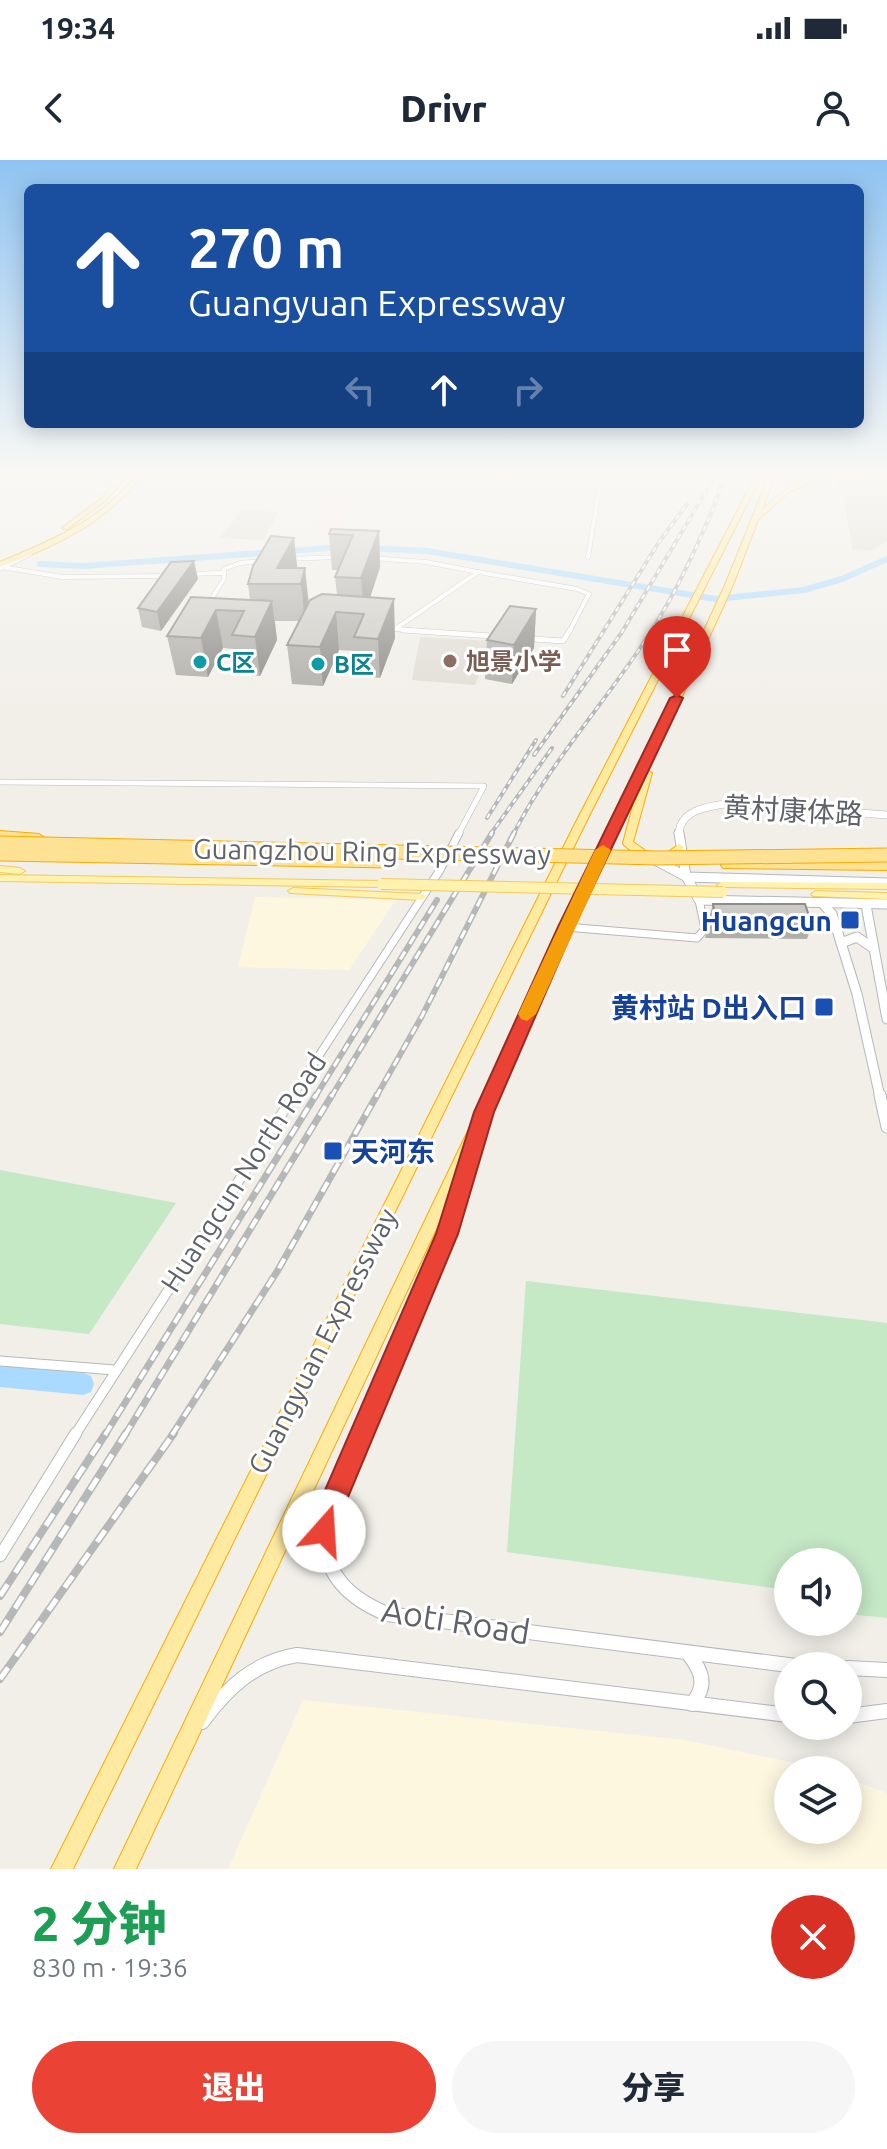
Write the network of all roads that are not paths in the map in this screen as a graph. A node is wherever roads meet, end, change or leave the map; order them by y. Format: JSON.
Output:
{"nodes":[{"id":1,"x":32,"y":553,"type":"edge"},
{"id":2,"x":589,"y":553,"type":"edge"},
{"id":3,"x":717,"y":553,"type":"edge"},
{"id":4,"x":742,"y":553,"type":"edge"},
{"id":5,"x":341,"y":557,"type":"edge"},
{"id":6,"x":588,"y":557,"type":"dead end"},
{"id":7,"x":364,"y":558,"type":"edge"},
{"id":8,"x":287,"y":560,"type":"edge"},
{"id":9,"x":271,"y":561,"type":"edge"},
{"id":10,"x":1,"y":567,"type":"edge"},
{"id":11,"x":478,"y":572,"type":"junction"},
{"id":12,"x":223,"y":573,"type":"junction"},
{"id":13,"x":200,"y":616,"type":"edge"},
{"id":14,"x":651,"y":756,"type":"junction"},
{"id":15,"x":0,"y":782,"type":"edge"},
{"id":16,"x":887,"y":815,"type":"edge"},
{"id":17,"x":0,"y":835,"type":"edge"},
{"id":18,"x":0,"y":843,"type":"edge"},
{"id":19,"x":119,"y":845,"type":"junction"},
{"id":20,"x":679,"y":847,"type":"junction"},
{"id":21,"x":887,"y":853,"type":"edge"},
{"id":22,"x":0,"y":854,"type":"edge"},
{"id":23,"x":654,"y":858,"type":"junction"},
{"id":24,"x":887,"y":864,"type":"edge"},
{"id":25,"x":0,"y":869,"type":"edge"},
{"id":26,"x":90,"y":877,"type":"junction"},
{"id":27,"x":687,"y":877,"type":"junction"},
{"id":28,"x":0,"y":878,"type":"edge"},
{"id":29,"x":380,"y":881,"type":"junction"},
{"id":30,"x":887,"y":885,"type":"edge"},
{"id":31,"x":722,"y":889,"type":"junction"},
{"id":32,"x":887,"y":896,"type":"edge"},
{"id":33,"x":422,"y":897,"type":"junction"},
{"id":34,"x":699,"y":900,"type":"junction"},
{"id":35,"x":887,"y":904,"type":"edge"},
{"id":36,"x":824,"y":905,"type":"junction"},
{"id":37,"x":866,"y":905,"type":"junction"},
{"id":38,"x":566,"y":927,"type":"junction"},
{"id":39,"x":841,"y":943,"type":"junction"},
{"id":40,"x":873,"y":948,"type":"junction"},
{"id":41,"x":887,"y":1019,"type":"edge"},
{"id":42,"x":484,"y":1112,"type":"junction"},
{"id":43,"x":887,"y":1127,"type":"edge"},
{"id":44,"x":0,"y":1361,"type":"edge"},
{"id":45,"x":115,"y":1370,"type":"junction"},
{"id":46,"x":0,"y":1556,"type":"edge"},
{"id":47,"x":688,"y":1653,"type":"junction"},
{"id":48,"x":774,"y":1663,"type":"edge"},
{"id":49,"x":862,"y":1669,"type":"edge"},
{"id":50,"x":887,"y":1670,"type":"edge"},
{"id":51,"x":692,"y":1704,"type":"junction"},
{"id":52,"x":887,"y":1711,"type":"edge"},
{"id":53,"x":774,"y":1713,"type":"edge"},
{"id":54,"x":862,"y":1714,"type":"edge"},
{"id":55,"x":180,"y":1755,"type":"junction"},
{"id":56,"x":62,"y":1869,"type":"edge"},
{"id":57,"x":125,"y":1869,"type":"edge"}],
"edges":[{"from":1,"to":10,"type":"highway"},
{"from":2,"to":6,"type":"street"},
{"from":3,"to":56,"type":"highway","name":"Guangyuan Expressway"},
{"from":4,"to":14,"type":"highway","name":"Guangyuan Expressway"},
{"from":5,"to":8,"type":"street"},
{"from":7,"to":11,"type":"street"},
{"from":9,"to":12,"type":"street"},
{"from":10,"to":12,"type":"street"},
{"from":11,"to":11,"type":"street"},
{"from":12,"to":13,"type":"street"},
{"from":14,"to":23,"type":"highway"},
{"from":14,"to":38,"type":"highway","name":"Guangyuan Expressway"},
{"from":15,"to":33,"type":"street","name":"Huangcun North Road"},
{"from":16,"to":20,"type":"street","name":"黄村康体路"},
{"from":17,"to":19,"type":"highway","bridge":true},
{"from":18,"to":19,"type":"highway","name":"Guangzhou Ring Expressway","bridge":true},
{"from":19,"to":23,"type":"highway","name":"Guangzhou Ring Expressway","bridge":true},
{"from":20,"to":23,"type":"highway"},
{"from":20,"to":27,"type":"street"},
{"from":21,"to":23,"type":"highway","name":"Guangzhou Ring Expressway","bridge":true},
{"from":22,"to":24,"type":"highway","name":"Guangzhou Ring Expressway","bridge":true},
{"from":23,"to":27,"type":"street"},
{"from":25,"to":29,"type":"main road"},
{"from":26,"to":28,"type":"main road"},
{"from":26,"to":29,"type":"main road"},
{"from":26,"to":33,"type":"main road"},
{"from":27,"to":30,"type":"street"},
{"from":27,"to":34,"type":"street"},
{"from":29,"to":31,"type":"main road","bridge":true},
{"from":30,"to":31,"type":"main road"},
{"from":31,"to":32,"type":"main road"},
{"from":33,"to":45,"type":"street","name":"Huangcun North Road"},
{"from":34,"to":36,"type":"street"},
{"from":34,"to":38,"type":"street"},
{"from":35,"to":37,"type":"street"},
{"from":36,"to":37,"type":"street"},
{"from":36,"to":39,"type":"street"},
{"from":37,"to":40,"type":"street"},
{"from":38,"to":42,"type":"highway","name":"Guangyuan Expressway"},
{"from":39,"to":40,"type":"street"},
{"from":39,"to":43,"type":"street"},
{"from":40,"to":41,"type":"street"},
{"from":42,"to":47,"type":"street","name":"Aoti Road"},
{"from":42,"to":55,"type":"highway","name":"Guangyuan Expressway"},
{"from":44,"to":45,"type":"street"},
{"from":45,"to":46,"type":"street","name":"Huangcun North Road"},
{"from":47,"to":48,"type":"street","name":"Aoti Road"},
{"from":47,"to":51,"type":"street"},
{"from":49,"to":50,"type":"street"},
{"from":51,"to":53,"type":"street","name":"Aoti Road"},
{"from":51,"to":55,"type":"street","name":"Aoti Road"},
{"from":52,"to":54,"type":"street"},
{"from":55,"to":57,"type":"highway","name":"Guangyuan Expressway"}]}
